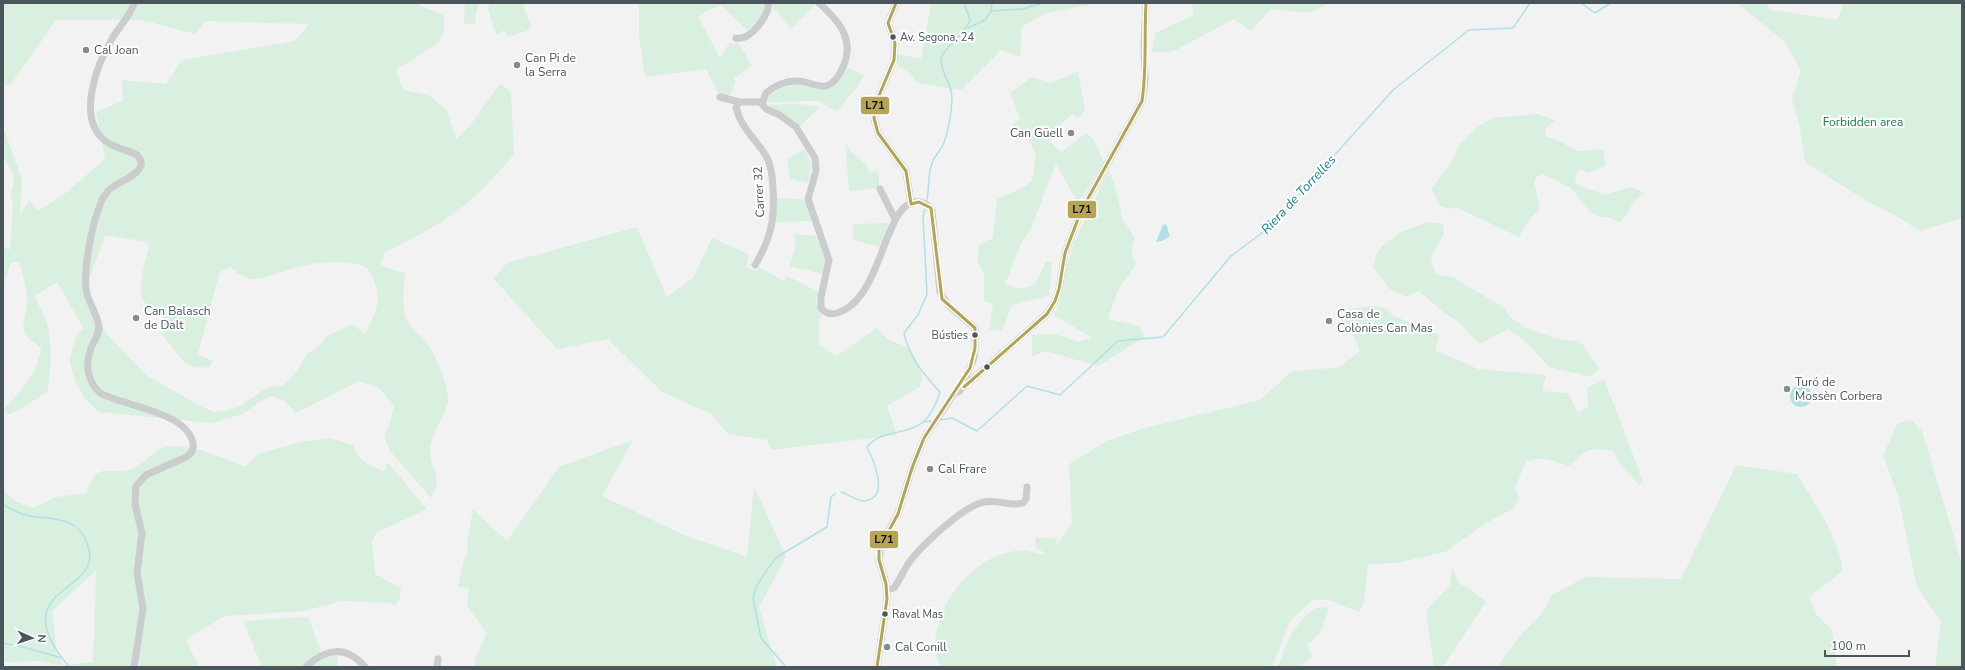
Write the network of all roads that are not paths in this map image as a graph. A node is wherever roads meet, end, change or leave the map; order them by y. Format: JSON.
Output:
{"nodes":[{"id":1,"x":134,"y":3,"type":"edge"},
{"id":2,"x":769,"y":3,"type":"edge"},
{"id":3,"x":819,"y":3,"type":"edge"},
{"id":4,"x":896,"y":3,"type":"edge"},
{"id":5,"x":1146,"y":3,"type":"edge"},
{"id":6,"x":736,"y":38,"type":"dead end"},
{"id":7,"x":720,"y":97,"type":"dead end"},
{"id":8,"x":739,"y":102,"type":"junction"},
{"id":9,"x":762,"y":102,"type":"junction"},
{"id":10,"x":880,"y":189,"type":"dead end"},
{"id":11,"x":911,"y":204,"type":"junction"},
{"id":12,"x":895,"y":219,"type":"junction"},
{"id":13,"x":755,"y":265,"type":"dead end"},
{"id":14,"x":950,"y":399,"type":"junction"},
{"id":15,"x":1027,"y":487,"type":"dead end"},
{"id":16,"x":887,"y":590,"type":"junction"},
{"id":17,"x":438,"y":658,"type":"dead end"},
{"id":18,"x":134,"y":667,"type":"edge"},
{"id":19,"x":306,"y":667,"type":"edge"},
{"id":20,"x":365,"y":667,"type":"edge"},
{"id":21,"x":437,"y":667,"type":"edge"},
{"id":22,"x":877,"y":667,"type":"edge"}],
"edges":[{"from":1,"to":18,"type":"street"},
{"from":2,"to":6,"type":"street"},
{"from":3,"to":9,"type":"street"},
{"from":4,"to":11,"type":"street"},
{"from":5,"to":14,"type":"street"},
{"from":7,"to":8,"type":"street"},
{"from":8,"to":9,"type":"street"},
{"from":8,"to":13,"type":"street","name":"Carrer 32"},
{"from":9,"to":12,"type":"street"},
{"from":10,"to":12,"type":"street"},
{"from":11,"to":12,"type":"street"},
{"from":11,"to":14,"type":"street"},
{"from":14,"to":16,"type":"street"},
{"from":15,"to":16,"type":"street"},
{"from":16,"to":22,"type":"street"},
{"from":17,"to":21,"type":"street"},
{"from":19,"to":20,"type":"street"}]}
